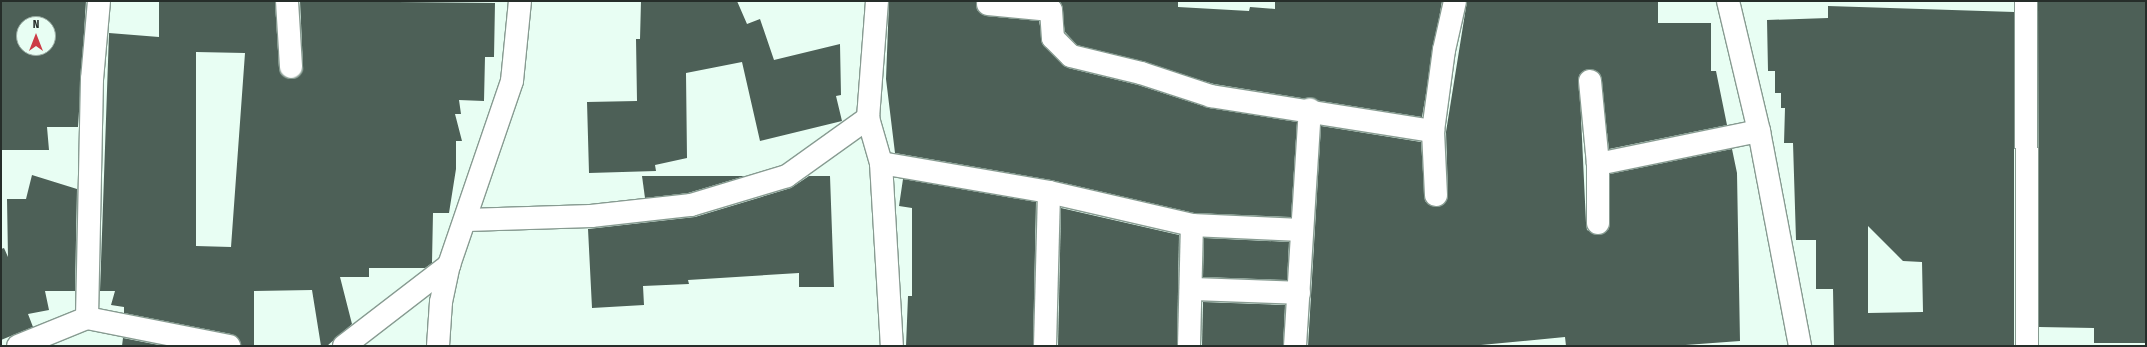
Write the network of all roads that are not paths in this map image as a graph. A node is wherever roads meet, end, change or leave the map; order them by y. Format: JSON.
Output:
{"nodes":[{"id":1,"x":99,"y":1,"type":"edge"},
{"id":2,"x":287,"y":1,"type":"edge"},
{"id":3,"x":520,"y":1,"type":"edge"},
{"id":4,"x":877,"y":1,"type":"edge"},
{"id":5,"x":1455,"y":1,"type":"edge"},
{"id":6,"x":1728,"y":1,"type":"edge"},
{"id":7,"x":2026,"y":1,"type":"edge"},
{"id":8,"x":988,"y":4,"type":"dead end"},
{"id":9,"x":292,"y":67,"type":"dead end"},
{"id":10,"x":1590,"y":81,"type":"dead end"},
{"id":11,"x":1310,"y":109,"type":"junction"},
{"id":12,"x":868,"y":118,"type":"junction"},
{"id":13,"x":1433,"y":132,"type":"junction"},
{"id":14,"x":1759,"y":132,"type":"junction"},
{"id":15,"x":881,"y":163,"type":"junction"},
{"id":16,"x":1598,"y":164,"type":"junction"},
{"id":17,"x":1049,"y":192,"type":"junction"},
{"id":18,"x":1436,"y":195,"type":"dead end"},
{"id":19,"x":467,"y":220,"type":"junction"},
{"id":20,"x":1598,"y":223,"type":"dead end"},
{"id":21,"x":1192,"y":225,"type":"junction"},
{"id":22,"x":1301,"y":230,"type":"junction"},
{"id":23,"x":449,"y":265,"type":"junction"},
{"id":24,"x":1191,"y":289,"type":"junction"},
{"id":25,"x":1299,"y":293,"type":"junction"},
{"id":26,"x":87,"y":318,"type":"junction"},
{"id":27,"x":18,"y":346,"type":"edge"},
{"id":28,"x":229,"y":346,"type":"edge"},
{"id":29,"x":344,"y":346,"type":"edge"},
{"id":30,"x":438,"y":346,"type":"edge"},
{"id":31,"x":892,"y":346,"type":"edge"},
{"id":32,"x":1045,"y":346,"type":"edge"},
{"id":33,"x":1189,"y":346,"type":"edge"},
{"id":34,"x":1296,"y":346,"type":"edge"},
{"id":35,"x":1795,"y":346,"type":"edge"},
{"id":36,"x":1800,"y":346,"type":"edge"},
{"id":37,"x":2027,"y":346,"type":"edge"}],
"edges":[{"from":1,"to":26,"type":"street"},
{"from":2,"to":9,"type":"street"},
{"from":3,"to":19,"type":"street"},
{"from":4,"to":12,"type":"street"},
{"from":5,"to":13,"type":"street"},
{"from":6,"to":14,"type":"street"},
{"from":7,"to":37,"type":"street"},
{"from":8,"to":11,"type":"street"},
{"from":10,"to":16,"type":"street"},
{"from":11,"to":13,"type":"street"},
{"from":11,"to":22,"type":"street"},
{"from":12,"to":15,"type":"street"},
{"from":12,"to":19,"type":"street"},
{"from":13,"to":18,"type":"street"},
{"from":14,"to":16,"type":"street"},
{"from":14,"to":36,"type":"street"},
{"from":15,"to":17,"type":"street"},
{"from":15,"to":31,"type":"street"},
{"from":16,"to":20,"type":"street"},
{"from":17,"to":21,"type":"street"},
{"from":17,"to":32,"type":"street"},
{"from":19,"to":23,"type":"street"},
{"from":21,"to":22,"type":"street"},
{"from":21,"to":24,"type":"street"},
{"from":22,"to":25,"type":"street"},
{"from":23,"to":29,"type":"street"},
{"from":23,"to":30,"type":"street"},
{"from":24,"to":25,"type":"street"},
{"from":24,"to":33,"type":"street"},
{"from":25,"to":34,"type":"street"},
{"from":26,"to":27,"type":"street"},
{"from":26,"to":28,"type":"street"},
{"from":35,"to":36,"type":"street"}]}
